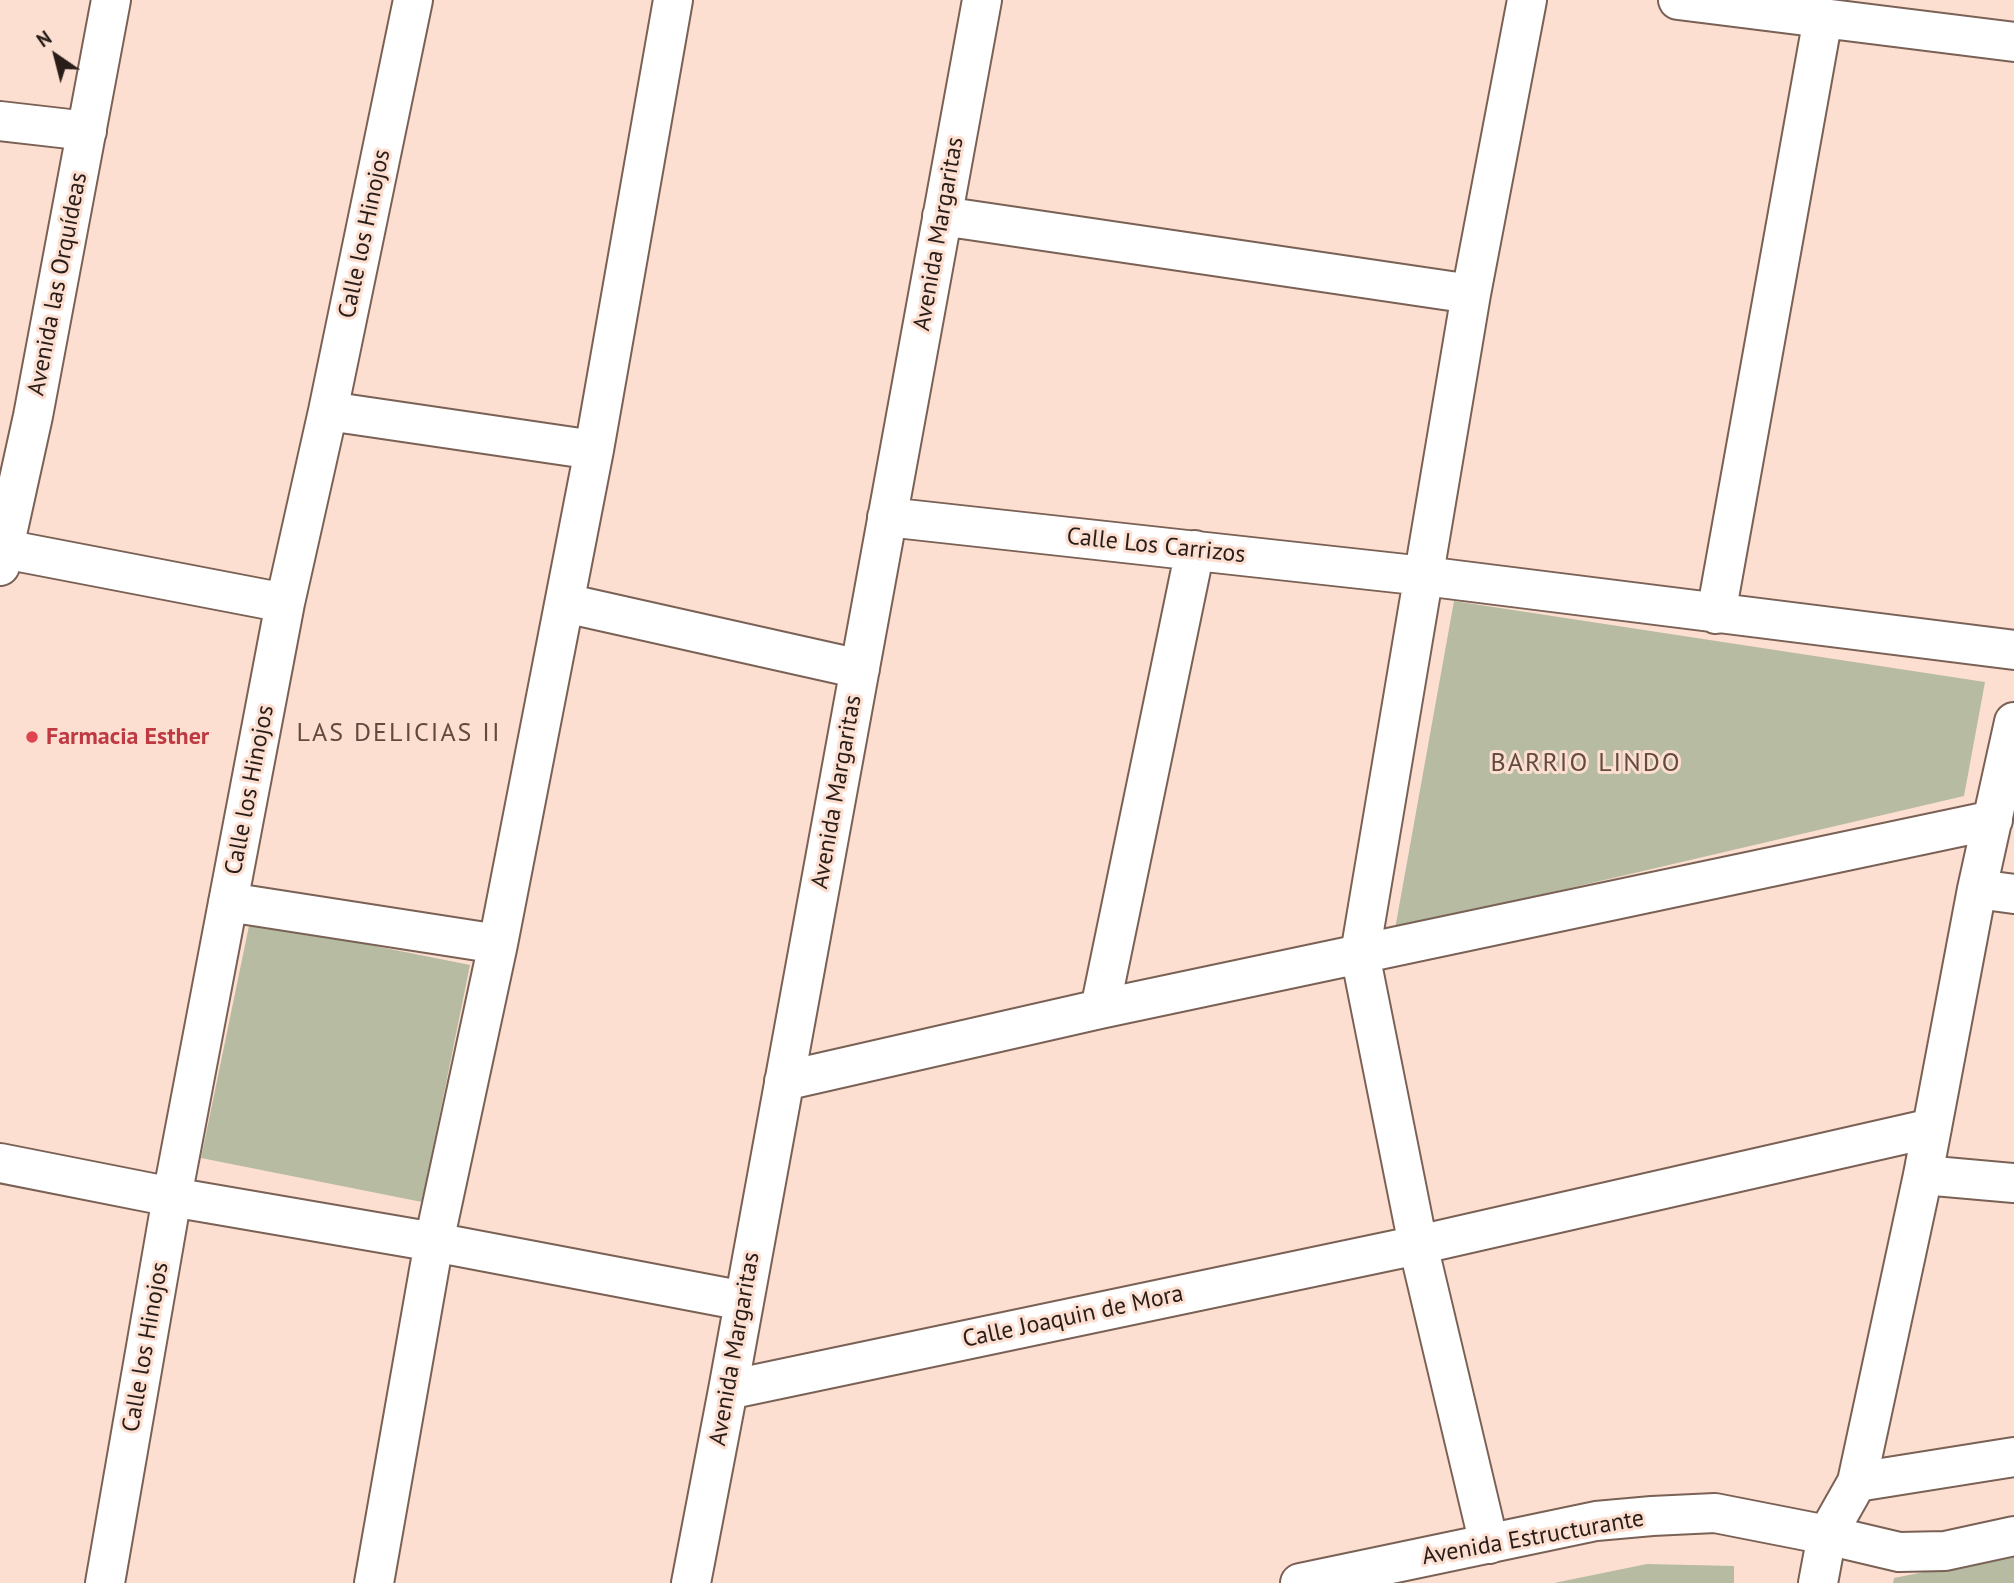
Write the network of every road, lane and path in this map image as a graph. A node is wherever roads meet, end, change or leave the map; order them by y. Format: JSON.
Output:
{"nodes":[{"id":1,"x":111,"y":0,"type":"edge"},
{"id":2,"x":413,"y":0,"type":"edge"},
{"id":3,"x":673,"y":0,"type":"edge"},
{"id":4,"x":982,"y":0,"type":"edge"},
{"id":5,"x":1527,"y":0,"type":"edge"},
{"id":6,"x":1678,"y":0,"type":"edge"},
{"id":7,"x":1753,"y":5,"type":"edge"},
{"id":8,"x":1823,"y":18,"type":"junction"},
{"id":9,"x":2014,"y":42,"type":"edge"},
{"id":10,"x":0,"y":121,"type":"edge"},
{"id":11,"x":87,"y":131,"type":"junction"},
{"id":12,"x":942,"y":216,"type":"junction"},
{"id":13,"x":1471,"y":294,"type":"junction"},
{"id":14,"x":328,"y":411,"type":"junction"},
{"id":15,"x":16,"y":414,"type":"edge"},
{"id":16,"x":594,"y":450,"type":"junction"},
{"id":17,"x":887,"y":517,"type":"junction"},
{"id":18,"x":1195,"y":550,"type":"junction"},
{"id":19,"x":2,"y":557,"type":"edge"},
{"id":20,"x":1424,"y":576,"type":"junction"},
{"id":21,"x":285,"y":603,"type":"junction"},
{"id":22,"x":565,"y":603,"type":"junction"},
{"id":23,"x":1717,"y":614,"type":"junction"},
{"id":24,"x":2014,"y":650,"type":"edge"},
{"id":25,"x":860,"y":669,"type":"junction"},
{"id":26,"x":2014,"y":722,"type":"edge"},
{"id":27,"x":1993,"y":820,"type":"junction"},
{"id":28,"x":1996,"y":891,"type":"edge"},
{"id":29,"x":229,"y":902,"type":"junction"},
{"id":30,"x":498,"y":944,"type":"junction"},
{"id":31,"x":1360,"y":954,"type":"junction"},
{"id":32,"x":1100,"y":1009,"type":"junction"},
{"id":33,"x":784,"y":1081,"type":"junction"},
{"id":34,"x":1932,"y":1128,"type":"junction"},
{"id":35,"x":0,"y":1163,"type":"edge"},
{"id":36,"x":1923,"y":1175,"type":"junction"},
{"id":37,"x":2014,"y":1184,"type":"edge"},
{"id":38,"x":172,"y":1197,"type":"junction"},
{"id":39,"x":434,"y":1242,"type":"junction"},
{"id":40,"x":1418,"y":1245,"type":"junction"},
{"id":41,"x":744,"y":1301,"type":"junction"},
{"id":42,"x":728,"y":1390,"type":"junction"},
{"id":43,"x":2014,"y":1457,"type":"edge"},
{"id":44,"x":1857,"y":1482,"type":"junction"},
{"id":45,"x":1827,"y":1535,"type":"junction"},
{"id":46,"x":2014,"y":1536,"type":"edge"},
{"id":47,"x":1489,"y":1544,"type":"junction"},
{"id":48,"x":105,"y":1583,"type":"edge"},
{"id":49,"x":374,"y":1583,"type":"edge"},
{"id":50,"x":691,"y":1583,"type":"edge"},
{"id":51,"x":1300,"y":1583,"type":"edge"},
{"id":52,"x":1818,"y":1583,"type":"edge"}],
"edges":[{"from":1,"to":11,"type":"street","name":"Avenida las Orquídeas"},
{"from":2,"to":14,"type":"street","name":"Calle los Hinojos"},
{"from":3,"to":16,"type":"street"},
{"from":4,"to":12,"type":"street","name":"Avenida Margaritas"},
{"from":5,"to":13,"type":"street"},
{"from":6,"to":7,"type":"street"},
{"from":7,"to":8,"type":"street"},
{"from":8,"to":9,"type":"street"},
{"from":8,"to":23,"type":"street"},
{"from":10,"to":11,"type":"street"},
{"from":11,"to":15,"type":"street","name":"Avenida las Orquídeas"},
{"from":12,"to":13,"type":"street"},
{"from":12,"to":17,"type":"street","name":"Avenida Margaritas"},
{"from":13,"to":20,"type":"street"},
{"from":14,"to":16,"type":"street"},
{"from":14,"to":21,"type":"street","name":"Calle los Hinojos"},
{"from":15,"to":19,"type":"street","name":"Avenida las Orquídeas"},
{"from":16,"to":22,"type":"street"},
{"from":17,"to":18,"type":"street","name":"Calle Los Carrizos"},
{"from":17,"to":25,"type":"street","name":"Avenida Margaritas"},
{"from":18,"to":20,"type":"street","name":"Calle Los Carrizos"},
{"from":18,"to":32,"type":"street"},
{"from":19,"to":21,"type":"street"},
{"from":20,"to":23,"type":"street","name":"Calle Los Carrizos"},
{"from":20,"to":31,"type":"street"},
{"from":21,"to":29,"type":"street","name":"Calle los Hinojos"},
{"from":22,"to":25,"type":"street"},
{"from":22,"to":30,"type":"street"},
{"from":23,"to":24,"type":"street","name":"Calle Los Carrizos"},
{"from":25,"to":33,"type":"street","name":"Avenida Margaritas"},
{"from":26,"to":27,"type":"street"},
{"from":27,"to":28,"type":"street"},
{"from":27,"to":31,"type":"street"},
{"from":28,"to":34,"type":"street"},
{"from":29,"to":30,"type":"street"},
{"from":29,"to":38,"type":"street","name":"Calle los Hinojos"},
{"from":30,"to":39,"type":"street"},
{"from":31,"to":32,"type":"street"},
{"from":31,"to":40,"type":"street"},
{"from":32,"to":33,"type":"street"},
{"from":33,"to":41,"type":"street","name":"Avenida Margaritas"},
{"from":34,"to":36,"type":"street"},
{"from":34,"to":40,"type":"street","name":"Calle Joaquin de Mora"},
{"from":35,"to":38,"type":"street"},
{"from":36,"to":37,"type":"street"},
{"from":36,"to":44,"type":"street"},
{"from":38,"to":39,"type":"street"},
{"from":38,"to":48,"type":"street","name":"Calle los Hinojos"},
{"from":39,"to":41,"type":"street"},
{"from":39,"to":49,"type":"street"},
{"from":40,"to":42,"type":"street","name":"Calle Joaquin de Mora"},
{"from":40,"to":47,"type":"street"},
{"from":41,"to":42,"type":"street","name":"Avenida Margaritas"},
{"from":42,"to":50,"type":"street","name":"Avenida Margaritas"},
{"from":43,"to":44,"type":"street"},
{"from":44,"to":45,"type":"street"},
{"from":45,"to":46,"type":"street","name":"Avenida Estructurante"},
{"from":45,"to":47,"type":"street","name":"Avenida Estructurante"},
{"from":45,"to":52,"type":"street"},
{"from":47,"to":51,"type":"street","name":"Avenida Estructurante"}]}
